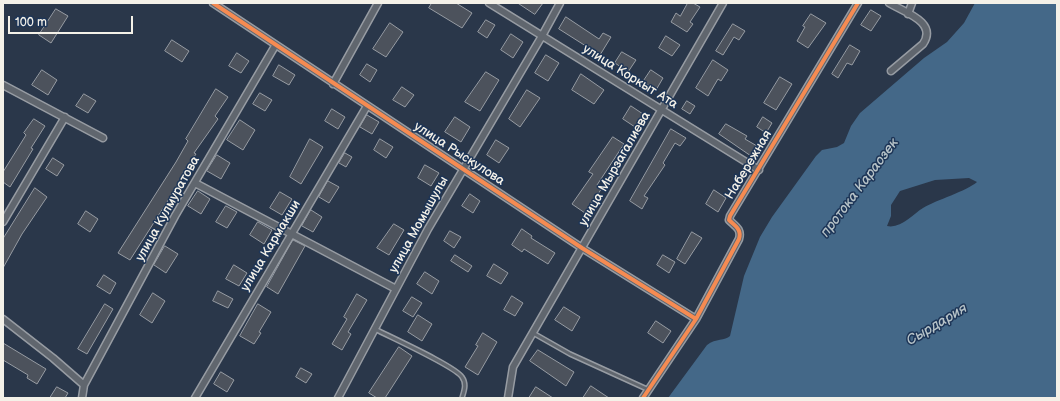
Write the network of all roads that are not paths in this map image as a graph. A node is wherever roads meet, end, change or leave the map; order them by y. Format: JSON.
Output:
{"nodes":[{"id":1,"x":213,"y":3,"type":"edge"},
{"id":2,"x":378,"y":3,"type":"edge"},
{"id":3,"x":489,"y":3,"type":"edge"},
{"id":4,"x":560,"y":3,"type":"edge"},
{"id":5,"x":723,"y":3,"type":"edge"},
{"id":6,"x":858,"y":3,"type":"edge"},
{"id":7,"x":889,"y":3,"type":"edge"},
{"id":8,"x":912,"y":3,"type":"edge"},
{"id":9,"x":908,"y":14,"type":"junction"},
{"id":10,"x":542,"y":36,"type":"junction"},
{"id":11,"x":276,"y":46,"type":"junction"},
{"id":12,"x":891,"y":71,"type":"dead end"},
{"id":13,"x":333,"y":84,"type":"junction"},
{"id":14,"x":3,"y":85,"type":"edge"},
{"id":15,"x":367,"y":106,"type":"junction"},
{"id":16,"x":662,"y":110,"type":"junction"},
{"id":17,"x":65,"y":117,"type":"junction"},
{"id":18,"x":103,"y":138,"type":"dead end"},
{"id":19,"x":464,"y":168,"type":"junction"},
{"id":20,"x":759,"y":170,"type":"junction"},
{"id":21,"x":195,"y":183,"type":"junction"},
{"id":22,"x":3,"y":222,"type":"edge"},
{"id":23,"x":292,"y":234,"type":"junction"},
{"id":24,"x":582,"y":248,"type":"junction"},
{"id":25,"x":396,"y":289,"type":"junction"},
{"id":26,"x":3,"y":319,"type":"edge"},
{"id":27,"x":696,"y":319,"type":"junction"},
{"id":28,"x":375,"y":329,"type":"junction"},
{"id":29,"x":533,"y":333,"type":"junction"},
{"id":30,"x":84,"y":385,"type":"junction"},
{"id":31,"x":648,"y":390,"type":"junction"},
{"id":32,"x":82,"y":398,"type":"edge"},
{"id":33,"x":195,"y":398,"type":"edge"},
{"id":34,"x":338,"y":398,"type":"edge"},
{"id":35,"x":462,"y":398,"type":"edge"},
{"id":36,"x":508,"y":398,"type":"edge"},
{"id":37,"x":643,"y":398,"type":"edge"}],
"edges":[{"from":1,"to":11,"type":"street","name":"улица Рыскулова"},
{"from":2,"to":13,"type":"street"},
{"from":3,"to":10,"type":"street","name":"улица Коркыт Ата"},
{"from":4,"to":10,"type":"street","name":"улица Момышулы"},
{"from":5,"to":16,"type":"street","name":"улица Мырзагалиева"},
{"from":6,"to":20,"type":"street","name":"Набережная"},
{"from":7,"to":9,"type":"street"},
{"from":8,"to":9,"type":"street"},
{"from":9,"to":12,"type":"street"},
{"from":10,"to":16,"type":"street","name":"улица Коркыт Ата"},
{"from":10,"to":19,"type":"street","name":"улица Момышулы"},
{"from":11,"to":13,"type":"street","name":"улица Рыскулова"},
{"from":11,"to":21,"type":"street","name":"улица Кулмуратова"},
{"from":13,"to":15,"type":"street","name":"улица Рыскулова"},
{"from":14,"to":17,"type":"street"},
{"from":15,"to":19,"type":"street","name":"улица Рыскулова"},
{"from":15,"to":23,"type":"street","name":"улица Кармакши"},
{"from":16,"to":20,"type":"street","name":"улица Коркыт Ата"},
{"from":16,"to":24,"type":"street","name":"улица Мырзагалиева"},
{"from":17,"to":18,"type":"street"},
{"from":17,"to":22,"type":"street"},
{"from":19,"to":24,"type":"street","name":"улица Рыскулова"},
{"from":19,"to":25,"type":"street","name":"улица Момышулы"},
{"from":20,"to":27,"type":"street","name":"Набережная"},
{"from":21,"to":23,"type":"street"},
{"from":21,"to":30,"type":"street","name":"улица Кулмуратова"},
{"from":23,"to":25,"type":"street"},
{"from":23,"to":33,"type":"street","name":"улица Кармакши"},
{"from":24,"to":27,"type":"street","name":"улица Рыскулова"},
{"from":24,"to":29,"type":"street","name":"улица Мырзагалиева"},
{"from":25,"to":28,"type":"street","name":"улица Момышулы"},
{"from":26,"to":30,"type":"street"},
{"from":27,"to":31,"type":"street","name":"Набережная"},
{"from":28,"to":34,"type":"street","name":"улица Момышулы"},
{"from":28,"to":35,"type":"lane"},
{"from":29,"to":31,"type":"lane"},
{"from":29,"to":36,"type":"street","name":"улица Мырзагалиева"},
{"from":30,"to":32,"type":"street"},
{"from":31,"to":37,"type":"street","name":"Набережная"}]}
